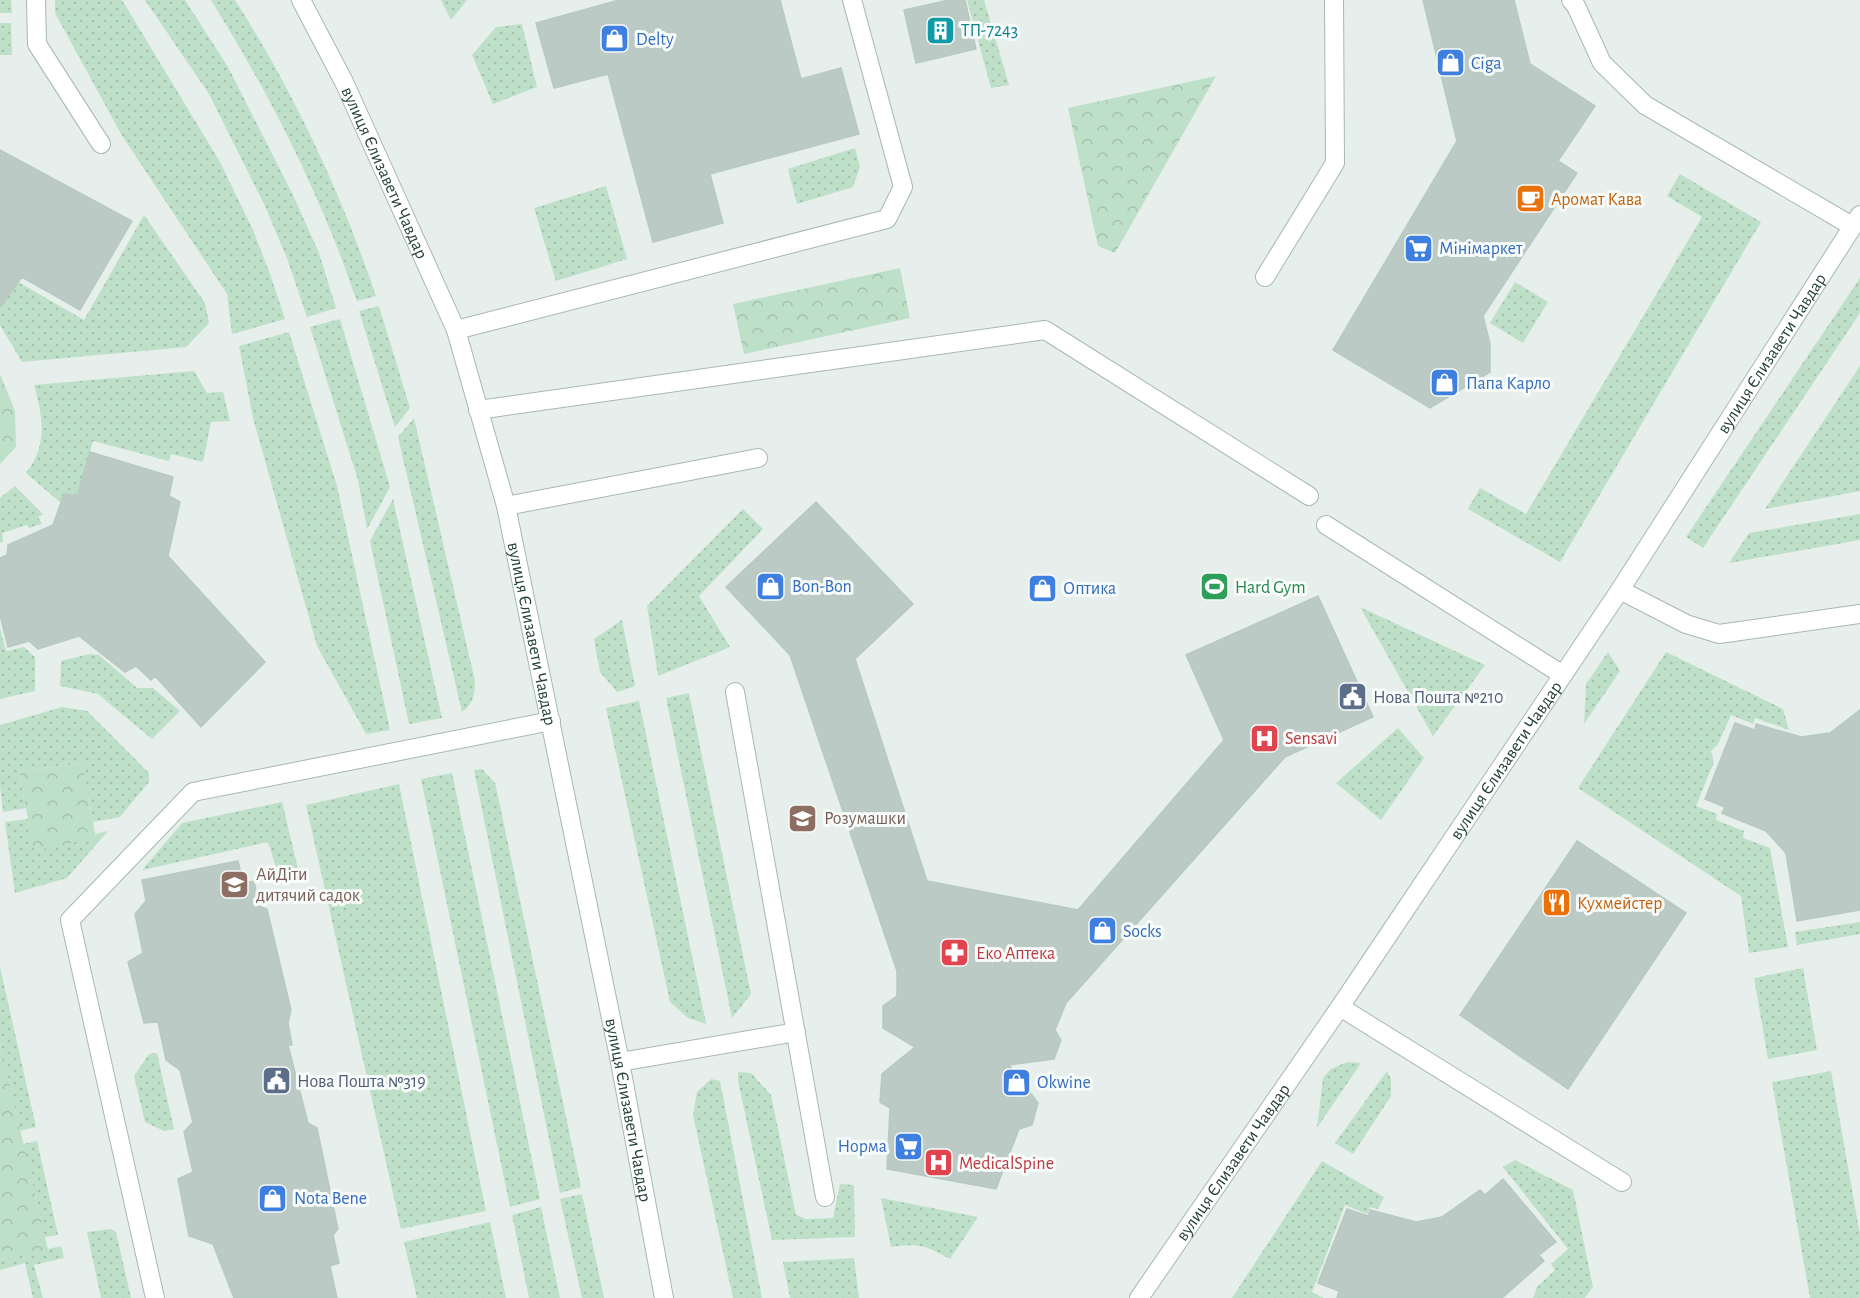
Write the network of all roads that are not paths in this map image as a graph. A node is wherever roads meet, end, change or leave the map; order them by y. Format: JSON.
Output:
{"nodes":[{"id":1,"x":36,"y":0,"type":"edge"},
{"id":2,"x":301,"y":0,"type":"edge"},
{"id":3,"x":852,"y":0,"type":"edge"},
{"id":4,"x":1334,"y":0,"type":"edge"},
{"id":5,"x":1571,"y":0,"type":"edge"},
{"id":6,"x":101,"y":144,"type":"dead end"},
{"id":7,"x":1856,"y":220,"type":"edge"},
{"id":8,"x":1265,"y":278,"type":"dead end"},
{"id":9,"x":456,"y":330,"type":"junction"},
{"id":10,"x":478,"y":410,"type":"junction"},
{"id":11,"x":758,"y":458,"type":"dead end"},
{"id":12,"x":1310,"y":496,"type":"dead end"},
{"id":13,"x":506,"y":506,"type":"junction"},
{"id":14,"x":1326,"y":525,"type":"dead end"},
{"id":15,"x":1620,"y":590,"type":"junction"},
{"id":16,"x":1860,"y":614,"type":"edge"},
{"id":17,"x":1563,"y":675,"type":"junction"},
{"id":18,"x":735,"y":692,"type":"dead end"},
{"id":19,"x":551,"y":720,"type":"junction"},
{"id":20,"x":1340,"y":1007,"type":"junction"},
{"id":21,"x":796,"y":1032,"type":"junction"},
{"id":22,"x":620,"y":1062,"type":"junction"},
{"id":23,"x":1622,"y":1182,"type":"dead end"},
{"id":24,"x":825,"y":1197,"type":"dead end"},
{"id":25,"x":155,"y":1298,"type":"edge"},
{"id":26,"x":664,"y":1298,"type":"edge"},
{"id":27,"x":1139,"y":1298,"type":"edge"}],
"edges":[{"from":1,"to":6,"type":"street"},
{"from":2,"to":9,"type":"street","name":"вулиця Єлизавети Чавдар"},
{"from":3,"to":9,"type":"street"},
{"from":4,"to":8,"type":"street"},
{"from":5,"to":7,"type":"street"},
{"from":7,"to":15,"type":"street","name":"вулиця Єлизавети Чавдар"},
{"from":9,"to":10,"type":"street","name":"вулиця Єлизавети Чавдар"},
{"from":10,"to":12,"type":"street"},
{"from":10,"to":13,"type":"street","name":"вулиця Єлизавети Чавдар"},
{"from":11,"to":13,"type":"street"},
{"from":13,"to":19,"type":"street","name":"вулиця Єлизавети Чавдар"},
{"from":14,"to":17,"type":"street"},
{"from":15,"to":16,"type":"street"},
{"from":15,"to":17,"type":"street","name":"вулиця Єлизавети Чавдар"},
{"from":17,"to":20,"type":"street","name":"вулиця Єлизавети Чавдар"},
{"from":18,"to":21,"type":"street"},
{"from":19,"to":22,"type":"street","name":"вулиця Єлизавети Чавдар"},
{"from":19,"to":25,"type":"street"},
{"from":20,"to":23,"type":"street"},
{"from":20,"to":27,"type":"street","name":"вулиця Єлизавети Чавдар"},
{"from":21,"to":22,"type":"street"},
{"from":21,"to":24,"type":"street"},
{"from":22,"to":26,"type":"street","name":"вулиця Єлизавети Чавдар"}]}
